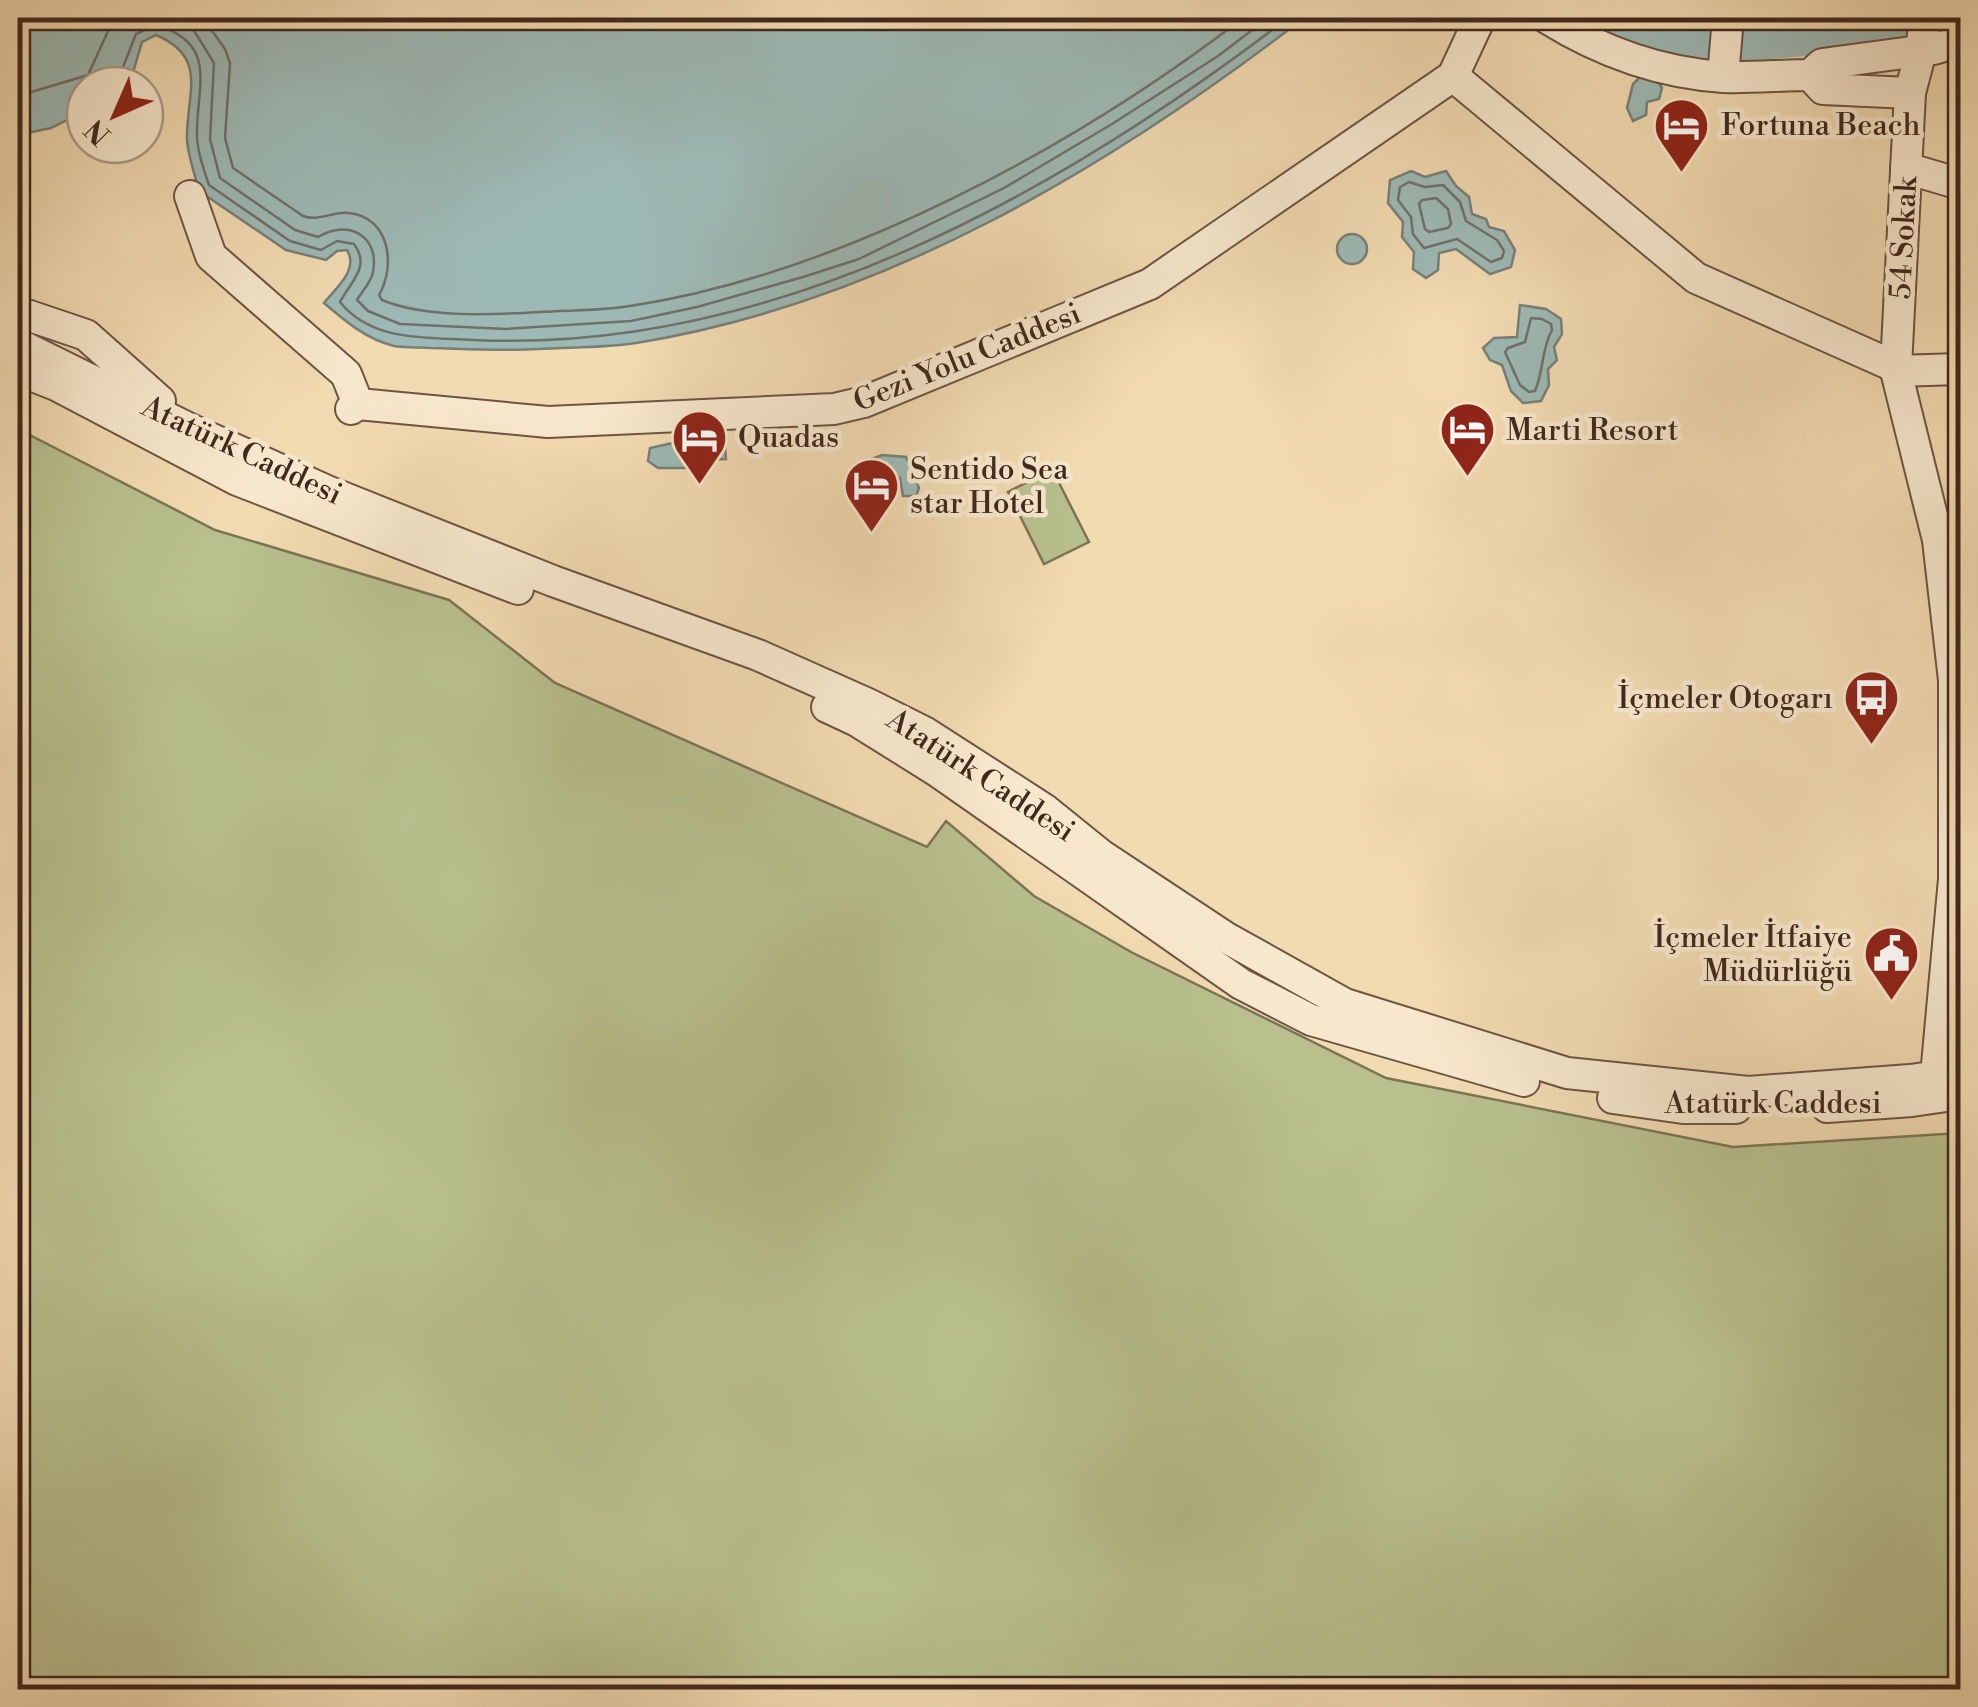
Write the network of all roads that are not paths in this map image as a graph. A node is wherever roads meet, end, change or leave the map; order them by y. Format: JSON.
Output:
{"nodes":[{"id":1,"x":1480,"y":18,"type":"edge"},
{"id":2,"x":1547,"y":18,"type":"edge"},
{"id":3,"x":1728,"y":23,"type":"edge"},
{"id":4,"x":1923,"y":36,"type":"edge"},
{"id":5,"x":1960,"y":41,"type":"edge"},
{"id":6,"x":1724,"y":70,"type":"junction"},
{"id":7,"x":1810,"y":75,"type":"junction"},
{"id":8,"x":1452,"y":76,"type":"junction"},
{"id":9,"x":1910,"y":93,"type":"junction"},
{"id":10,"x":1906,"y":168,"type":"junction"},
{"id":11,"x":1960,"y":184,"type":"edge"},
{"id":12,"x":190,"y":196,"type":"dead end"},
{"id":13,"x":18,"y":312,"type":"edge"},
{"id":14,"x":18,"y":344,"type":"edge"},
{"id":15,"x":1896,"y":369,"type":"junction"},
{"id":16,"x":1960,"y":369,"type":"edge"},
{"id":17,"x":18,"y":370,"type":"edge"},
{"id":18,"x":192,"y":430,"type":"junction"},
{"id":19,"x":1957,"y":680,"type":"edge"},
{"id":20,"x":1958,"y":879,"type":"edge"},
{"id":21,"x":1952,"y":1081,"type":"edge"}],
"edges":[{"from":1,"to":8,"type":"street","name":"Gezi Yolu Caddesi"},
{"from":2,"to":6,"type":"street"},
{"from":3,"to":6,"type":"street"},
{"from":4,"to":5,"type":"street"},
{"from":4,"to":7,"type":"street"},
{"from":4,"to":9,"type":"street","name":"54 Sokak"},
{"from":6,"to":7,"type":"street"},
{"from":7,"to":9,"type":"street"},
{"from":8,"to":12,"type":"street","name":"Gezi Yolu Caddesi"},
{"from":8,"to":15,"type":"street"},
{"from":9,"to":10,"type":"street","name":"54 Sokak"},
{"from":10,"to":11,"type":"street"},
{"from":10,"to":15,"type":"street","name":"54 Sokak"},
{"from":13,"to":18,"type":"street"},
{"from":14,"to":18,"type":"street","name":"Atatürk Caddesi"},
{"from":15,"to":16,"type":"street"},
{"from":15,"to":19,"type":"street","name":"54 Sokak"},
{"from":17,"to":21,"type":"street","name":"Atatürk Caddesi"},
{"from":18,"to":21,"type":"street","name":"Atatürk Caddesi"},
{"from":19,"to":20,"type":"street","name":"54 Sokak"},
{"from":20,"to":21,"type":"street","name":"54 Sokak"}]}
